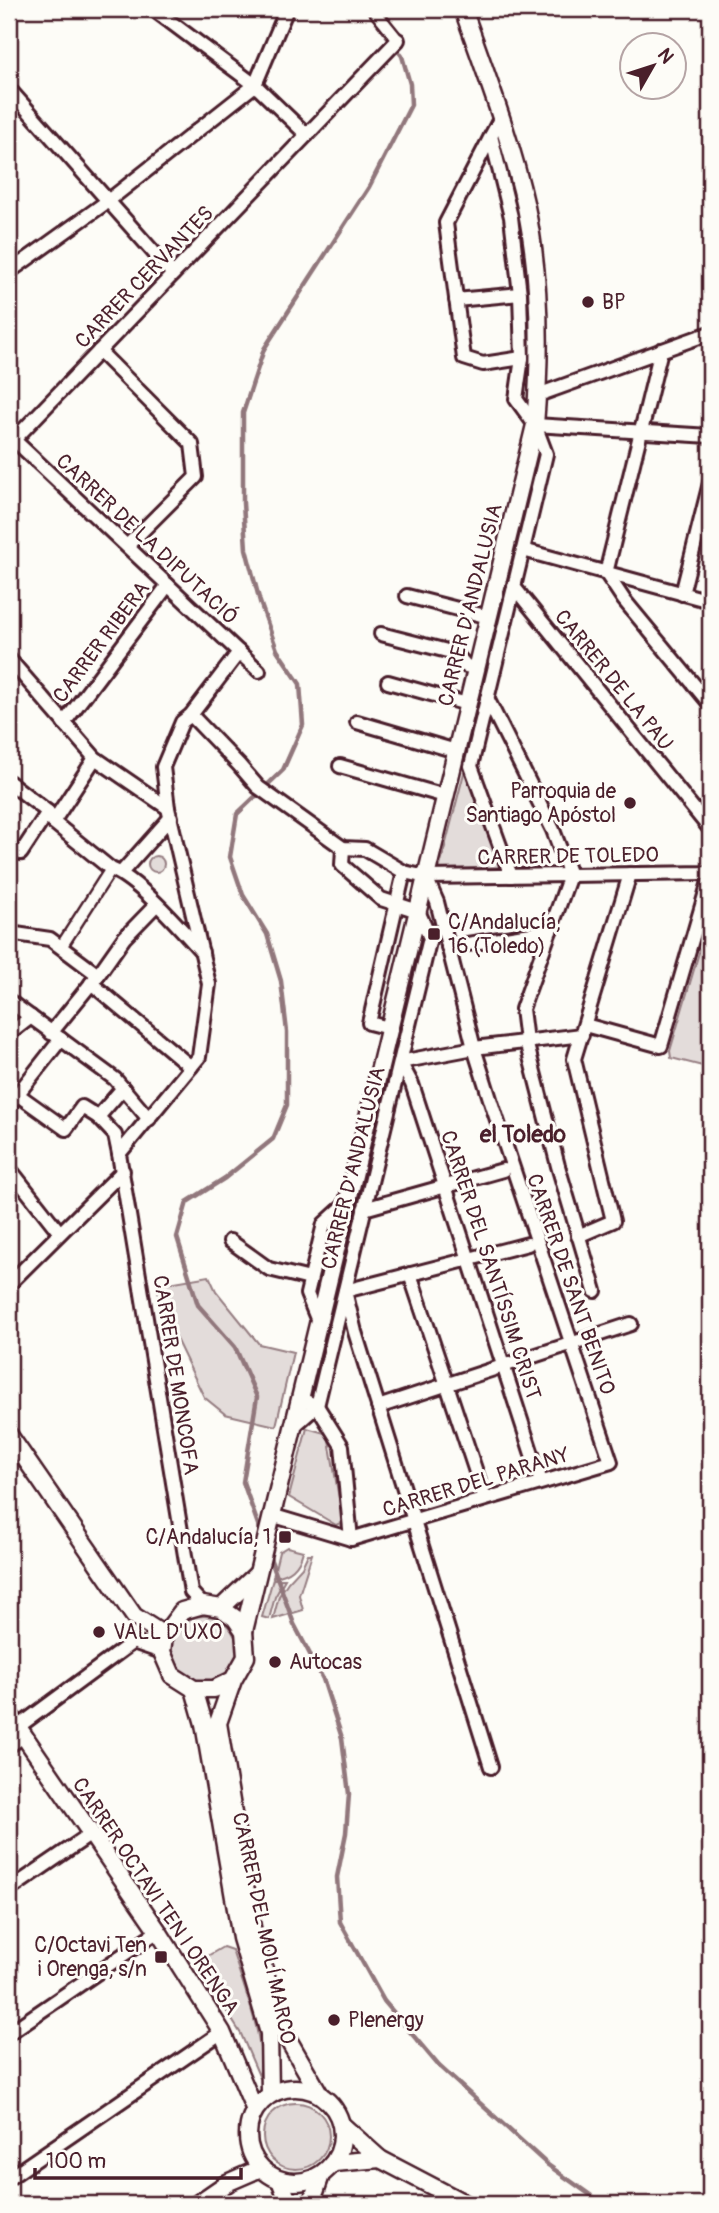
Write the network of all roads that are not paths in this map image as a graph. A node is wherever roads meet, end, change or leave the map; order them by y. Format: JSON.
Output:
{"nodes":[{"id":1,"x":153,"y":9,"type":"edge"},
{"id":2,"x":287,"y":9,"type":"edge"},
{"id":3,"x":373,"y":9,"type":"edge"},
{"id":4,"x":463,"y":9,"type":"edge"},
{"id":5,"x":398,"y":40,"type":"joint"},
{"id":6,"x":255,"y":85,"type":"junction"},
{"id":7,"x":9,"y":89,"type":"edge"},
{"id":8,"x":501,"y":117,"type":"junction"},
{"id":9,"x":307,"y":135,"type":"junction"},
{"id":10,"x":491,"y":136,"type":"junction"},
{"id":11,"x":108,"y":201,"type":"junction"},
{"id":12,"x":9,"y":272,"type":"edge"},
{"id":13,"x":173,"y":274,"type":"junction"},
{"id":14,"x":520,"y":294,"type":"junction"},
{"id":15,"x":456,"y":300,"type":"junction"},
{"id":16,"x":710,"y":332,"type":"edge"},
{"id":17,"x":661,"y":350,"type":"junction"},
{"id":18,"x":99,"y":351,"type":"junction"},
{"id":19,"x":522,"y":358,"type":"junction"},
{"id":20,"x":538,"y":395,"type":"junction"},
{"id":21,"x":535,"y":425,"type":"junction"},
{"id":22,"x":642,"y":432,"type":"junction"},
{"id":23,"x":710,"y":436,"type":"edge"},
{"id":24,"x":10,"y":440,"type":"edge"},
{"id":25,"x":710,"y":483,"type":"edge"},
{"id":26,"x":127,"y":546,"type":"junction"},
{"id":27,"x":523,"y":550,"type":"junction"},
{"id":28,"x":606,"y":573,"type":"junction"},
{"id":29,"x":168,"y":585,"type":"junction"},
{"id":30,"x":514,"y":587,"type":"junction"},
{"id":31,"x":682,"y":594,"type":"junction"},
{"id":32,"x":407,"y":596,"type":"dead end"},
{"id":33,"x":710,"y":601,"type":"edge"},
{"id":34,"x":489,"y":617,"type":"junction"},
{"id":35,"x":382,"y":634,"type":"dead end"},
{"id":36,"x":239,"y":652,"type":"junction"},
{"id":37,"x":9,"y":659,"type":"edge"},
{"id":38,"x":476,"y":668,"type":"junction"},
{"id":39,"x":259,"y":671,"type":"dead end"},
{"id":40,"x":388,"y":682,"type":"dead end"},
{"id":41,"x":487,"y":698,"type":"junction"},
{"id":42,"x":467,"y":704,"type":"junction"},
{"id":43,"x":710,"y":704,"type":"edge"},
{"id":44,"x":191,"y":715,"type":"junction"},
{"id":45,"x":357,"y":722,"type":"dead end"},
{"id":46,"x":64,"y":723,"type":"junction"},
{"id":47,"x":456,"y":751,"type":"junction"},
{"id":48,"x":95,"y":758,"type":"junction"},
{"id":49,"x":340,"y":766,"type":"dead end"},
{"id":50,"x":9,"y":782,"type":"edge"},
{"id":51,"x":445,"y":796,"type":"junction"},
{"id":52,"x":170,"y":812,"type":"junction"},
{"id":53,"x":50,"y":817,"type":"junction"},
{"id":54,"x":710,"y":829,"type":"edge"},
{"id":55,"x":344,"y":848,"type":"junction"},
{"id":56,"x":9,"y":849,"type":"edge"},
{"id":57,"x":116,"y":871,"type":"junction"},
{"id":58,"x":710,"y":871,"type":"edge"},
{"id":59,"x":404,"y":872,"type":"junction"},
{"id":60,"x":629,"y":874,"type":"junction"},
{"id":61,"x":570,"y":875,"type":"junction"},
{"id":62,"x":511,"y":876,"type":"junction"},
{"id":63,"x":426,"y":877,"type":"junction"},
{"id":64,"x":710,"y":878,"type":"edge"},
{"id":65,"x":397,"y":904,"type":"junction"},
{"id":66,"x":156,"y":905,"type":"junction"},
{"id":67,"x":418,"y":911,"type":"junction"},
{"id":68,"x":391,"y":929,"type":"junction"},
{"id":69,"x":550,"y":931,"type":"junction"},
{"id":70,"x":9,"y":933,"type":"edge"},
{"id":71,"x":412,"y":934,"type":"junction"},
{"id":72,"x":61,"y":947,"type":"junction"},
{"id":73,"x":448,"y":947,"type":"junction"},
{"id":74,"x":202,"y":952,"type":"junction"},
{"id":75,"x":384,"y":960,"type":"junction"},
{"id":76,"x":405,"y":964,"type":"junction"},
{"id":77,"x":94,"y":979,"type":"junction"},
{"id":78,"x":9,"y":1000,"type":"edge"},
{"id":79,"x":31,"y":1017,"type":"junction"},
{"id":80,"x":389,"y":1028,"type":"junction"},
{"id":81,"x":583,"y":1030,"type":"junction"},
{"id":82,"x":9,"y":1034,"type":"edge"},
{"id":83,"x":56,"y":1036,"type":"junction"},
{"id":84,"x":526,"y":1041,"type":"junction"},
{"id":85,"x":474,"y":1048,"type":"junction"},
{"id":86,"x":400,"y":1062,"type":"junction"},
{"id":87,"x":191,"y":1067,"type":"junction"},
{"id":88,"x":119,"y":1083,"type":"junction"},
{"id":89,"x":17,"y":1094,"type":"junction"},
{"id":90,"x":9,"y":1105,"type":"edge"},
{"id":91,"x":93,"y":1114,"type":"junction"},
{"id":92,"x":151,"y":1117,"type":"junction"},
{"id":93,"x":122,"y":1163,"type":"junction"},
{"id":94,"x":9,"y":1168,"type":"edge"},
{"id":95,"x":503,"y":1170,"type":"dead end"},
{"id":96,"x":446,"y":1186,"type":"junction"},
{"id":97,"x":346,"y":1204,"type":"junction"},
{"id":98,"x":364,"y":1209,"type":"junction"},
{"id":99,"x":60,"y":1233,"type":"junction"},
{"id":100,"x":578,"y":1236,"type":"junction"},
{"id":101,"x":230,"y":1241,"type":"dead end"},
{"id":102,"x":528,"y":1244,"type":"dead end"},
{"id":103,"x":469,"y":1259,"type":"junction"},
{"id":104,"x":410,"y":1274,"type":"junction"},
{"id":105,"x":310,"y":1279,"type":"junction"},
{"id":106,"x":9,"y":1284,"type":"edge"},
{"id":107,"x":345,"y":1291,"type":"junction"},
{"id":108,"x":595,"y":1291,"type":"dead end"},
{"id":109,"x":318,"y":1321,"type":"junction"},
{"id":110,"x":631,"y":1324,"type":"dead end"},
{"id":111,"x":571,"y":1344,"type":"junction"},
{"id":112,"x":503,"y":1366,"type":"junction"},
{"id":113,"x":447,"y":1384,"type":"junction"},
{"id":114,"x":299,"y":1398,"type":"junction"},
{"id":115,"x":317,"y":1406,"type":"junction"},
{"id":116,"x":379,"y":1407,"type":"junction"},
{"id":117,"x":292,"y":1427,"type":"junction"},
{"id":118,"x":9,"y":1435,"type":"edge"},
{"id":119,"x":611,"y":1462,"type":"joint"},
{"id":120,"x":541,"y":1482,"type":"junction"},
{"id":121,"x":485,"y":1499,"type":"junction"},
{"id":122,"x":271,"y":1515,"type":"junction"},
{"id":123,"x":414,"y":1520,"type":"junction"},
{"id":124,"x":351,"y":1539,"type":"junction"},
{"id":125,"x":257,"y":1574,"type":"junction"},
{"id":126,"x":191,"y":1592,"type":"junction"},
{"id":127,"x":203,"y":1605,"type":"junction"},
{"id":128,"x":221,"y":1608,"type":"junction"},
{"id":129,"x":182,"y":1611,"type":"junction"},
{"id":130,"x":134,"y":1616,"type":"junction"},
{"id":131,"x":244,"y":1631,"type":"junction"},
{"id":132,"x":164,"y":1635,"type":"junction"},
{"id":133,"x":133,"y":1642,"type":"junction"},
{"id":134,"x":162,"y":1652,"type":"junction"},
{"id":135,"x":233,"y":1679,"type":"junction"},
{"id":136,"x":194,"y":1689,"type":"junction"},
{"id":137,"x":17,"y":1726,"type":"edge"},
{"id":138,"x":9,"y":1746,"type":"edge"},
{"id":139,"x":491,"y":1767,"type":"dead end"},
{"id":140,"x":91,"y":1834,"type":"junction"},
{"id":141,"x":9,"y":1890,"type":"edge"},
{"id":142,"x":158,"y":1930,"type":"junction"},
{"id":143,"x":222,"y":2032,"type":"junction"},
{"id":144,"x":9,"y":2033,"type":"edge"},
{"id":145,"x":319,"y":2093,"type":"junction"},
{"id":146,"x":270,"y":2094,"type":"junction"},
{"id":147,"x":254,"y":2108,"type":"junction"},
{"id":148,"x":342,"y":2125,"type":"junction"},
{"id":149,"x":250,"y":2152,"type":"junction"},
{"id":150,"x":380,"y":2159,"type":"junction"},
{"id":151,"x":334,"y":2163,"type":"junction"},
{"id":152,"x":261,"y":2168,"type":"junction"},
{"id":153,"x":321,"y":2175,"type":"junction"},
{"id":154,"x":9,"y":2178,"type":"edge"},
{"id":155,"x":280,"y":2180,"type":"junction"},
{"id":156,"x":229,"y":2182,"type":"junction"},
{"id":157,"x":197,"y":2204,"type":"edge"},
{"id":158,"x":289,"y":2204,"type":"edge"},
{"id":159,"x":311,"y":2204,"type":"edge"},
{"id":160,"x":466,"y":2204,"type":"edge"}],
"edges":[{"from":1,"to":6,"type":"street"},
{"from":2,"to":6,"type":"street"},
{"from":3,"to":5,"type":"street"},
{"from":4,"to":8,"type":"street","name":"CARRER D'ANDALUSIA"},
{"from":5,"to":9,"type":"street","name":"CARRER CERVANTES"},
{"from":6,"to":9,"type":"street"},
{"from":6,"to":11,"type":"street"},
{"from":7,"to":11,"type":"street"},
{"from":8,"to":10,"type":"street"},
{"from":8,"to":20,"type":"street","name":"CARRER D'ANDALUSIA"},
{"from":9,"to":13,"type":"street","name":"CARRER CERVANTES"},
{"from":10,"to":14,"type":"street","name":"CARRER D'ANDALUSIA"},
{"from":10,"to":15,"type":"street"},
{"from":11,"to":12,"type":"street"},
{"from":11,"to":13,"type":"street"},
{"from":13,"to":18,"type":"street","name":"CARRER CERVANTES"},
{"from":14,"to":15,"type":"street"},
{"from":14,"to":19,"type":"street","name":"CARRER D'ANDALUSIA"},
{"from":15,"to":19,"type":"street"},
{"from":16,"to":17,"type":"street"},
{"from":17,"to":20,"type":"street"},
{"from":17,"to":22,"type":"street"},
{"from":18,"to":24,"type":"street","name":"CARRER CERVANTES"},
{"from":18,"to":26,"type":"street"},
{"from":19,"to":21,"type":"street","name":"CARRER D'ANDALUSIA"},
{"from":20,"to":21,"type":"street","name":"CARRER D'ANDALUSIA"},
{"from":21,"to":22,"type":"street"},
{"from":21,"to":27,"type":"street","name":"CARRER D'ANDALUSIA"},
{"from":21,"to":34,"type":"street","name":"CARRER D'ANDALUSIA"},
{"from":22,"to":23,"type":"street"},
{"from":22,"to":28,"type":"street"},
{"from":24,"to":26,"type":"street","name":"CARRER DE LA DIPUTACIÓ"},
{"from":25,"to":31,"type":"street"},
{"from":26,"to":29,"type":"street","name":"CARRER DE LA DIPUTACIÓ"},
{"from":27,"to":28,"type":"street"},
{"from":27,"to":30,"type":"street","name":"CARRER D'ANDALUSIA"},
{"from":28,"to":31,"type":"street"},
{"from":28,"to":43,"type":"street"},
{"from":29,"to":36,"type":"street","name":"CARRER DE LA DIPUTACIÓ"},
{"from":29,"to":46,"type":"street","name":"CARRER RIBERA"},
{"from":30,"to":41,"type":"street","name":"CARRER D'ANDALUSIA"},
{"from":30,"to":54,"type":"street","name":"CARRER DE LA PAU"},
{"from":31,"to":33,"type":"street"},
{"from":32,"to":34,"type":"street"},
{"from":34,"to":38,"type":"street","name":"CARRER D'ANDALUSIA"},
{"from":35,"to":38,"type":"street"},
{"from":36,"to":39,"type":"street","name":"CARRER DE LA DIPUTACIÓ"},
{"from":36,"to":44,"type":"street"},
{"from":37,"to":46,"type":"street"},
{"from":38,"to":42,"type":"street","name":"CARRER D'ANDALUSIA"},
{"from":40,"to":42,"type":"street"},
{"from":41,"to":61,"type":"street"},
{"from":41,"to":62,"type":"street","name":"CARRER D'ANDALUSIA"},
{"from":42,"to":47,"type":"street","name":"CARRER D'ANDALUSIA"},
{"from":44,"to":52,"type":"street"},
{"from":44,"to":55,"type":"street"},
{"from":45,"to":47,"type":"street"},
{"from":46,"to":48,"type":"street"},
{"from":47,"to":51,"type":"street","name":"CARRER D'ANDALUSIA"},
{"from":48,"to":52,"type":"street"},
{"from":48,"to":53,"type":"street"},
{"from":49,"to":51,"type":"street"},
{"from":50,"to":53,"type":"street"},
{"from":51,"to":63,"type":"street","name":"CARRER D'ANDALUSIA"},
{"from":52,"to":57,"type":"street"},
{"from":52,"to":74,"type":"street"},
{"from":53,"to":56,"type":"street"},
{"from":53,"to":57,"type":"street"},
{"from":55,"to":59,"type":"street"},
{"from":55,"to":65,"type":"street"},
{"from":57,"to":66,"type":"street"},
{"from":57,"to":72,"type":"street"},
{"from":58,"to":60,"type":"street","name":"CARRER DE TOLEDO"},
{"from":59,"to":63,"type":"street"},
{"from":59,"to":65,"type":"street"},
{"from":60,"to":61,"type":"street","name":"CARRER DE TOLEDO"},
{"from":60,"to":81,"type":"street"},
{"from":61,"to":62,"type":"street","name":"CARRER DE TOLEDO"},
{"from":61,"to":69,"type":"street"},
{"from":62,"to":63,"type":"street","name":"CARRER DE TOLEDO"},
{"from":63,"to":67,"type":"street","name":"CARRER D'ANDALUSIA"},
{"from":63,"to":73,"type":"street","name":"CARRER DE SANT BENITO"},
{"from":64,"to":81,"type":"street"},
{"from":65,"to":67,"type":"street"},
{"from":65,"to":68,"type":"street"},
{"from":66,"to":74,"type":"street"},
{"from":66,"to":77,"type":"street"},
{"from":67,"to":71,"type":"street","name":"CARRER D'ANDALUSIA"},
{"from":67,"to":86,"type":"street","name":"CARRER D'ANDALUSIA"},
{"from":68,"to":71,"type":"street"},
{"from":68,"to":75,"type":"street"},
{"from":69,"to":73,"type":"street"},
{"from":69,"to":84,"type":"street"},
{"from":70,"to":72,"type":"street"},
{"from":71,"to":76,"type":"street","name":"CARRER D'ANDALUSIA"},
{"from":72,"to":77,"type":"street"},
{"from":73,"to":85,"type":"street","name":"CARRER DE SANT BENITO"},
{"from":74,"to":87,"type":"street"},
{"from":75,"to":76,"type":"street"},
{"from":75,"to":80,"type":"street"},
{"from":76,"to":80,"type":"street","name":"CARRER D'ANDALUSIA"},
{"from":77,"to":83,"type":"street"},
{"from":77,"to":87,"type":"street"},
{"from":78,"to":79,"type":"street"},
{"from":79,"to":82,"type":"street"},
{"from":79,"to":83,"type":"street"},
{"from":80,"to":97,"type":"street","name":"CARRER D'ANDALUSIA"},
{"from":81,"to":84,"type":"street"},
{"from":81,"to":100,"type":"street"},
{"from":83,"to":88,"type":"street"},
{"from":83,"to":89,"type":"street"},
{"from":84,"to":85,"type":"street"},
{"from":84,"to":100,"type":"street"},
{"from":85,"to":86,"type":"street"},
{"from":85,"to":111,"type":"street","name":"CARRER DE SANT BENITO"},
{"from":86,"to":96,"type":"street","name":"CARRER DEL SANTÍSSIM CRIST"},
{"from":86,"to":98,"type":"street","name":"CARRER D'ANDALUSIA"},
{"from":87,"to":92,"type":"street"},
{"from":88,"to":91,"type":"street"},
{"from":88,"to":92,"type":"street"},
{"from":89,"to":90,"type":"street"},
{"from":89,"to":91,"type":"street"},
{"from":91,"to":93,"type":"street","name":"CARRER DE MONCOFA"},
{"from":92,"to":93,"type":"street"},
{"from":93,"to":99,"type":"street"},
{"from":93,"to":126,"type":"street","name":"CARRER DE MONCOFA"},
{"from":94,"to":99,"type":"street"},
{"from":95,"to":96,"type":"street"},
{"from":96,"to":98,"type":"street"},
{"from":96,"to":103,"type":"street","name":"CARRER DEL SANTÍSSIM CRIST"},
{"from":97,"to":105,"type":"street","name":"CARRER D'ANDALUSIA"},
{"from":97,"to":109,"type":"street","name":"CARRER D'ANDALUSIA"},
{"from":98,"to":107,"type":"street","name":"CARRER D'ANDALUSIA"},
{"from":99,"to":106,"type":"street"},
{"from":100,"to":108,"type":"street"},
{"from":101,"to":105,"type":"street"},
{"from":102,"to":103,"type":"street"},
{"from":103,"to":104,"type":"street"},
{"from":103,"to":112,"type":"street","name":"CARRER DEL SANTÍSSIM CRIST"},
{"from":104,"to":107,"type":"street"},
{"from":104,"to":113,"type":"street"},
{"from":105,"to":109,"type":"street","name":"CARRER D'ANDALUSIA"},
{"from":107,"to":115,"type":"street","name":"CARRER D'ANDALUSIA"},
{"from":107,"to":116,"type":"street"},
{"from":109,"to":114,"type":"street","name":"CARRER D'ANDALUSIA"},
{"from":110,"to":111,"type":"street"},
{"from":111,"to":112,"type":"street"},
{"from":111,"to":119,"type":"street","name":"CARRER DE SANT BENITO"},
{"from":112,"to":113,"type":"street"},
{"from":112,"to":120,"type":"street","name":"CARRER DEL SANTÍSSIM CRIST"},
{"from":113,"to":116,"type":"street"},
{"from":113,"to":121,"type":"street"},
{"from":114,"to":115,"type":"street"},
{"from":114,"to":117,"type":"street","name":"CARRER D'ANDALUSIA"},
{"from":115,"to":117,"type":"street"},
{"from":115,"to":124,"type":"street"},
{"from":116,"to":123,"type":"street"},
{"from":117,"to":122,"type":"street","name":"CARRER D'ANDALUSIA"},
{"from":118,"to":130,"type":"street"},
{"from":119,"to":120,"type":"street","name":"CARRER DEL PARANY"},
{"from":120,"to":121,"type":"street","name":"CARRER DEL PARANY"},
{"from":121,"to":123,"type":"street","name":"CARRER DEL PARANY"},
{"from":122,"to":124,"type":"street"},
{"from":122,"to":125,"type":"street","name":"CARRER D'ANDALUSIA"},
{"from":123,"to":124,"type":"street","name":"CARRER DEL PARANY"},
{"from":123,"to":139,"type":"street"},
{"from":125,"to":128,"type":"street"},
{"from":125,"to":131,"type":"street","name":"CARRER D'ANDALUSIA"},
{"from":126,"to":127,"type":"street"},
{"from":126,"to":129,"type":"street"},
{"from":127,"to":128,"type":"street"},
{"from":127,"to":129,"type":"street"},
{"from":128,"to":131,"type":"street"},
{"from":129,"to":132,"type":"street"},
{"from":130,"to":132,"type":"street"},
{"from":130,"to":133,"type":"street"},
{"from":131,"to":135,"type":"street"},
{"from":132,"to":134,"type":"street"},
{"from":133,"to":134,"type":"street"},
{"from":133,"to":137,"type":"street"},
{"from":134,"to":136,"type":"street"},
{"from":135,"to":136,"type":"street"},
{"from":135,"to":145,"type":"street","name":"CARRER DEL MOLÍ MARCO"},
{"from":136,"to":146,"type":"street","name":"CARRER DEL MOLÍ MARCO"},
{"from":137,"to":138,"type":"street"},
{"from":137,"to":140,"type":"street","name":"CARRER OCTAVI TEN I ORENGA"},
{"from":140,"to":141,"type":"street"},
{"from":140,"to":142,"type":"street","name":"CARRER OCTAVI TEN I ORENGA"},
{"from":142,"to":143,"type":"street","name":"CARRER OCTAVI TEN I ORENGA"},
{"from":142,"to":144,"type":"street"},
{"from":143,"to":147,"type":"street","name":"CARRER OCTAVI TEN I ORENGA"},
{"from":143,"to":154,"type":"street"},
{"from":145,"to":146,"type":"street"},
{"from":145,"to":148,"type":"street"},
{"from":146,"to":147,"type":"street"},
{"from":147,"to":149,"type":"street"},
{"from":148,"to":150,"type":"street"},
{"from":148,"to":151,"type":"street"},
{"from":149,"to":152,"type":"street"},
{"from":149,"to":156,"type":"street"},
{"from":150,"to":151,"type":"street"},
{"from":150,"to":160,"type":"street"},
{"from":151,"to":153,"type":"street"},
{"from":152,"to":155,"type":"street"},
{"from":152,"to":156,"type":"street"},
{"from":153,"to":155,"type":"street"},
{"from":153,"to":159,"type":"street"},
{"from":155,"to":158,"type":"street"},
{"from":156,"to":157,"type":"street"}]}
